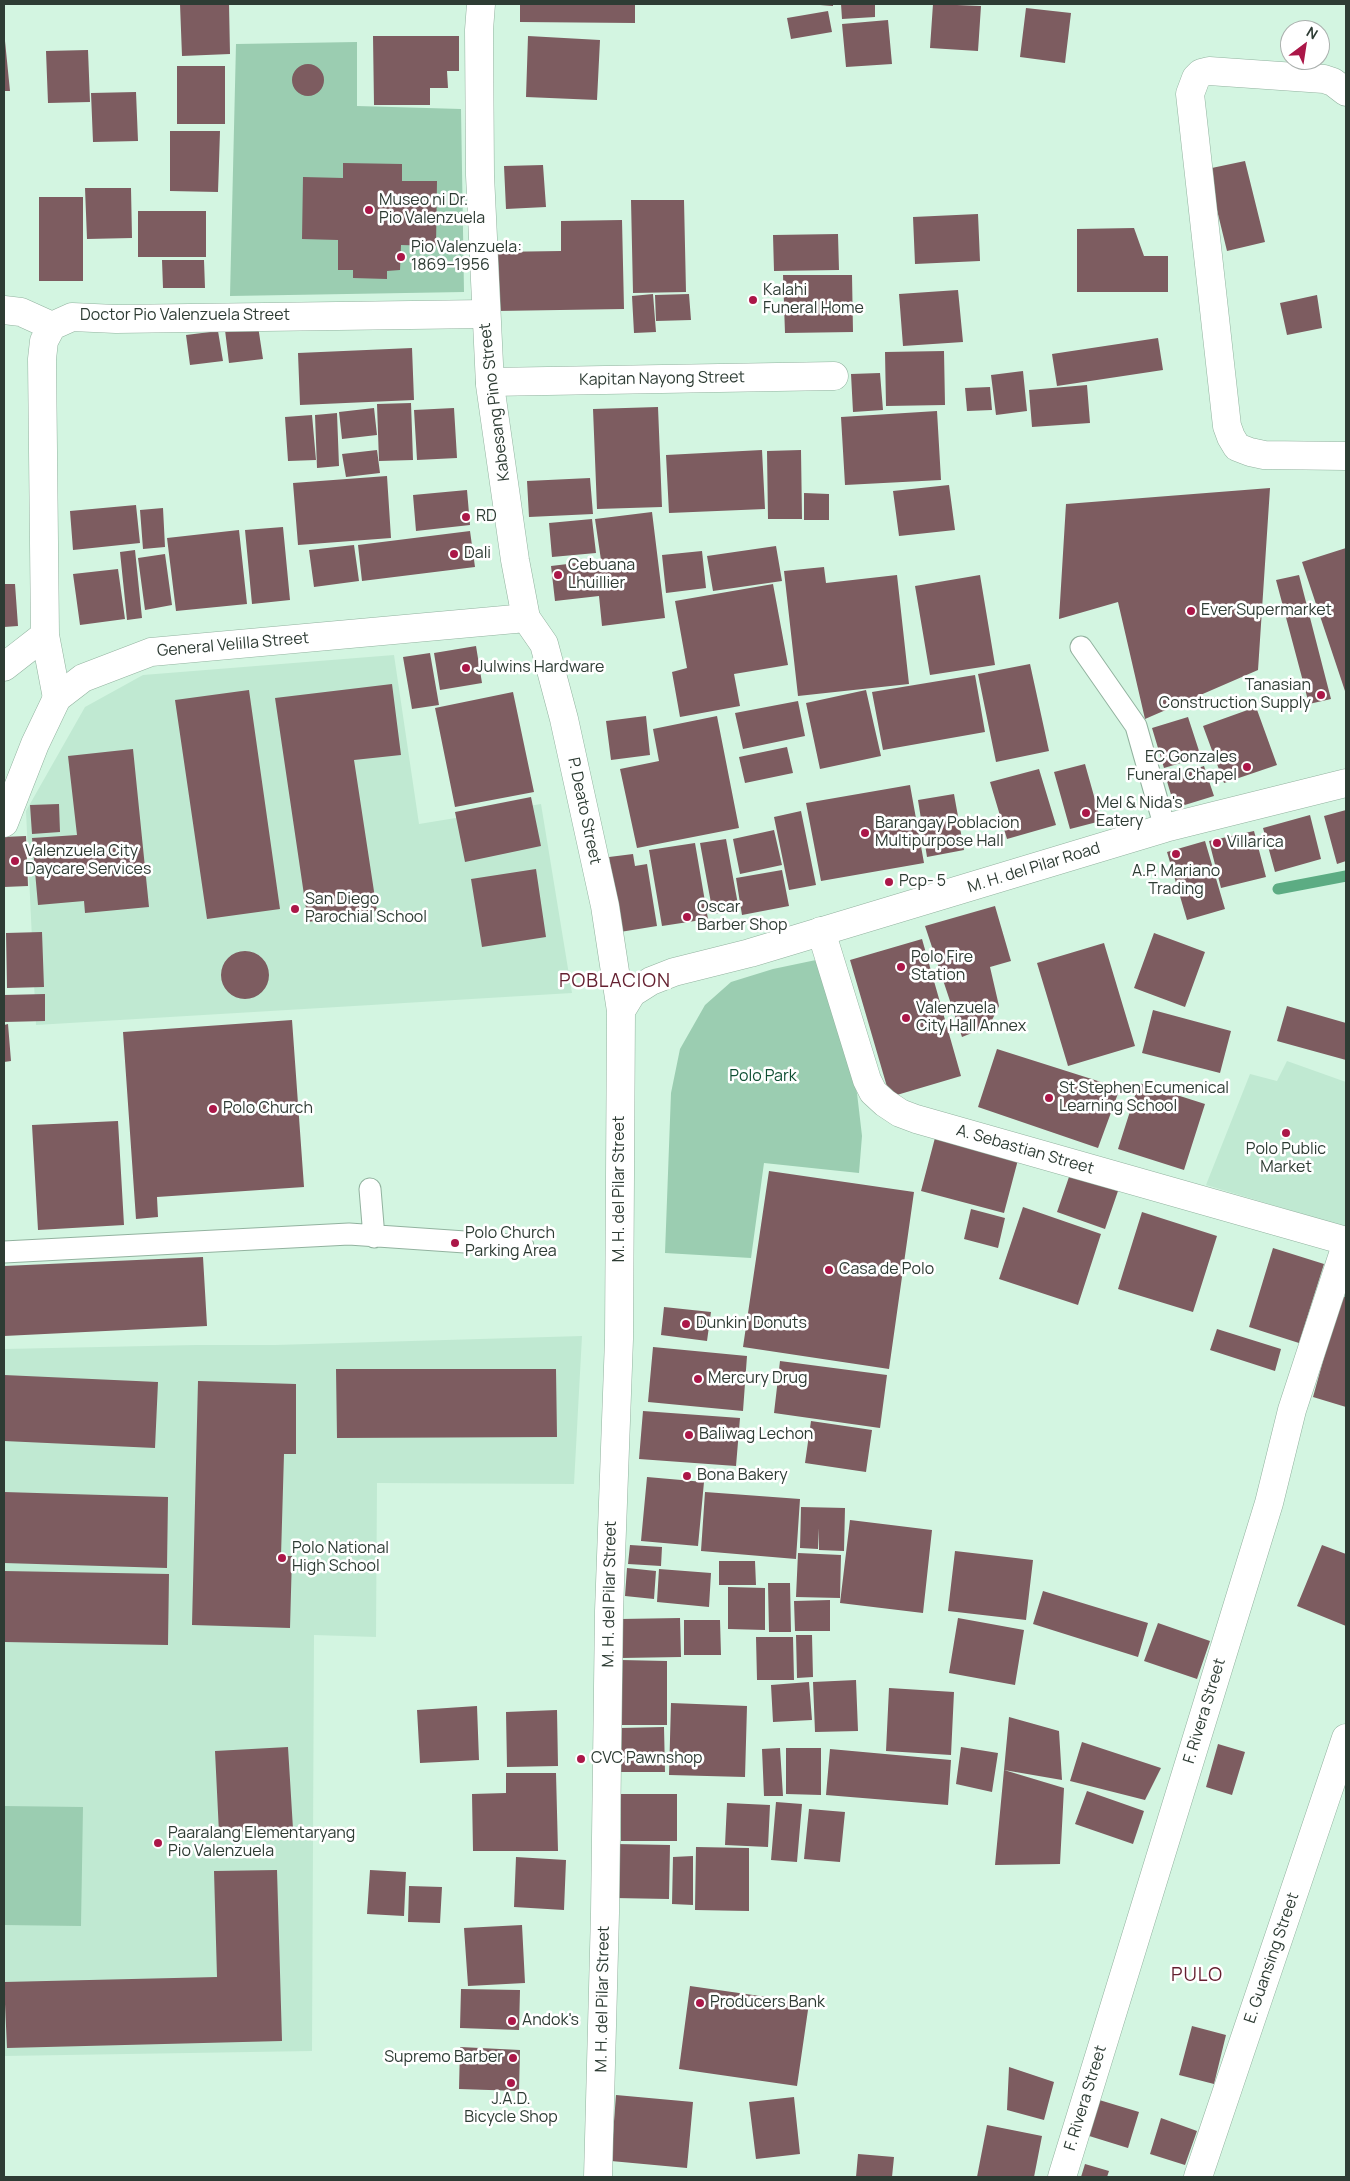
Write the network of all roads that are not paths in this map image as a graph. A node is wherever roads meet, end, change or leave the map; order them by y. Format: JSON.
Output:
{"nodes":[{"id":1,"x":481,"y":4,"type":"edge"},
{"id":2,"x":1346,"y":92,"type":"edge"},
{"id":3,"x":4,"y":310,"type":"edge"},
{"id":4,"x":485,"y":314,"type":"junction"},
{"id":5,"x":52,"y":326,"type":"junction"},
{"id":6,"x":834,"y":376,"type":"dead end"},
{"id":7,"x":490,"y":382,"type":"junction"},
{"id":8,"x":1346,"y":456,"type":"edge"},
{"id":9,"x":526,"y":618,"type":"junction"},
{"id":10,"x":45,"y":635,"type":"junction"},
{"id":11,"x":1082,"y":647,"type":"dead end"},
{"id":12,"x":4,"y":667,"type":"edge"},
{"id":13,"x":57,"y":698,"type":"junction"},
{"id":14,"x":1346,"y":783,"type":"edge"},
{"id":15,"x":4,"y":823,"type":"edge"},
{"id":16,"x":1165,"y":828,"type":"junction"},
{"id":17,"x":821,"y":930,"type":"junction"},
{"id":18,"x":621,"y":1011,"type":"junction"},
{"id":19,"x":370,"y":1189,"type":"dead end"},
{"id":20,"x":374,"y":1237,"type":"junction"},
{"id":21,"x":1346,"y":1241,"type":"edge"},
{"id":22,"x":1346,"y":1245,"type":"edge"},
{"id":23,"x":523,"y":1246,"type":"dead end"},
{"id":24,"x":4,"y":1252,"type":"edge"},
{"id":25,"x":1346,"y":1738,"type":"edge"},
{"id":26,"x":598,"y":2177,"type":"edge"},
{"id":27,"x":1062,"y":2177,"type":"edge"},
{"id":28,"x":1198,"y":2177,"type":"edge"}],
"edges":[{"from":1,"to":4,"type":"street","name":"Kabesang Pino Street"},
{"from":2,"to":8,"type":"street"},
{"from":3,"to":5,"type":"street"},
{"from":4,"to":5,"type":"street","name":"Doctor Pio Valenzuela Street"},
{"from":4,"to":7,"type":"street","name":"Kabesang Pino Street"},
{"from":5,"to":10,"type":"street"},
{"from":6,"to":7,"type":"street","name":"Kapitan Nayong Street"},
{"from":7,"to":9,"type":"street","name":"Kabesang Pino Street"},
{"from":9,"to":13,"type":"street","name":"General Velilla Street"},
{"from":9,"to":18,"type":"street","name":"P. Deato Street"},
{"from":10,"to":12,"type":"street"},
{"from":10,"to":13,"type":"street"},
{"from":11,"to":16,"type":"lane"},
{"from":13,"to":15,"type":"street","name":"General Velilla Street"},
{"from":14,"to":16,"type":"street","name":"M. H. del Pilar Road"},
{"from":16,"to":17,"type":"street","name":"M. H. del Pilar Road"},
{"from":17,"to":18,"type":"street","name":"M. H. del Pilar Road"},
{"from":17,"to":21,"type":"street","name":"A. Sebastian Street"},
{"from":18,"to":26,"type":"street","name":"M. H. del Pilar Street"},
{"from":19,"to":20,"type":"lane"},
{"from":20,"to":23,"type":"lane"},
{"from":20,"to":24,"type":"lane"},
{"from":22,"to":27,"type":"street","name":"F. Rivera Street"},
{"from":25,"to":28,"type":"street","name":"E. Guansing Street"}]}
